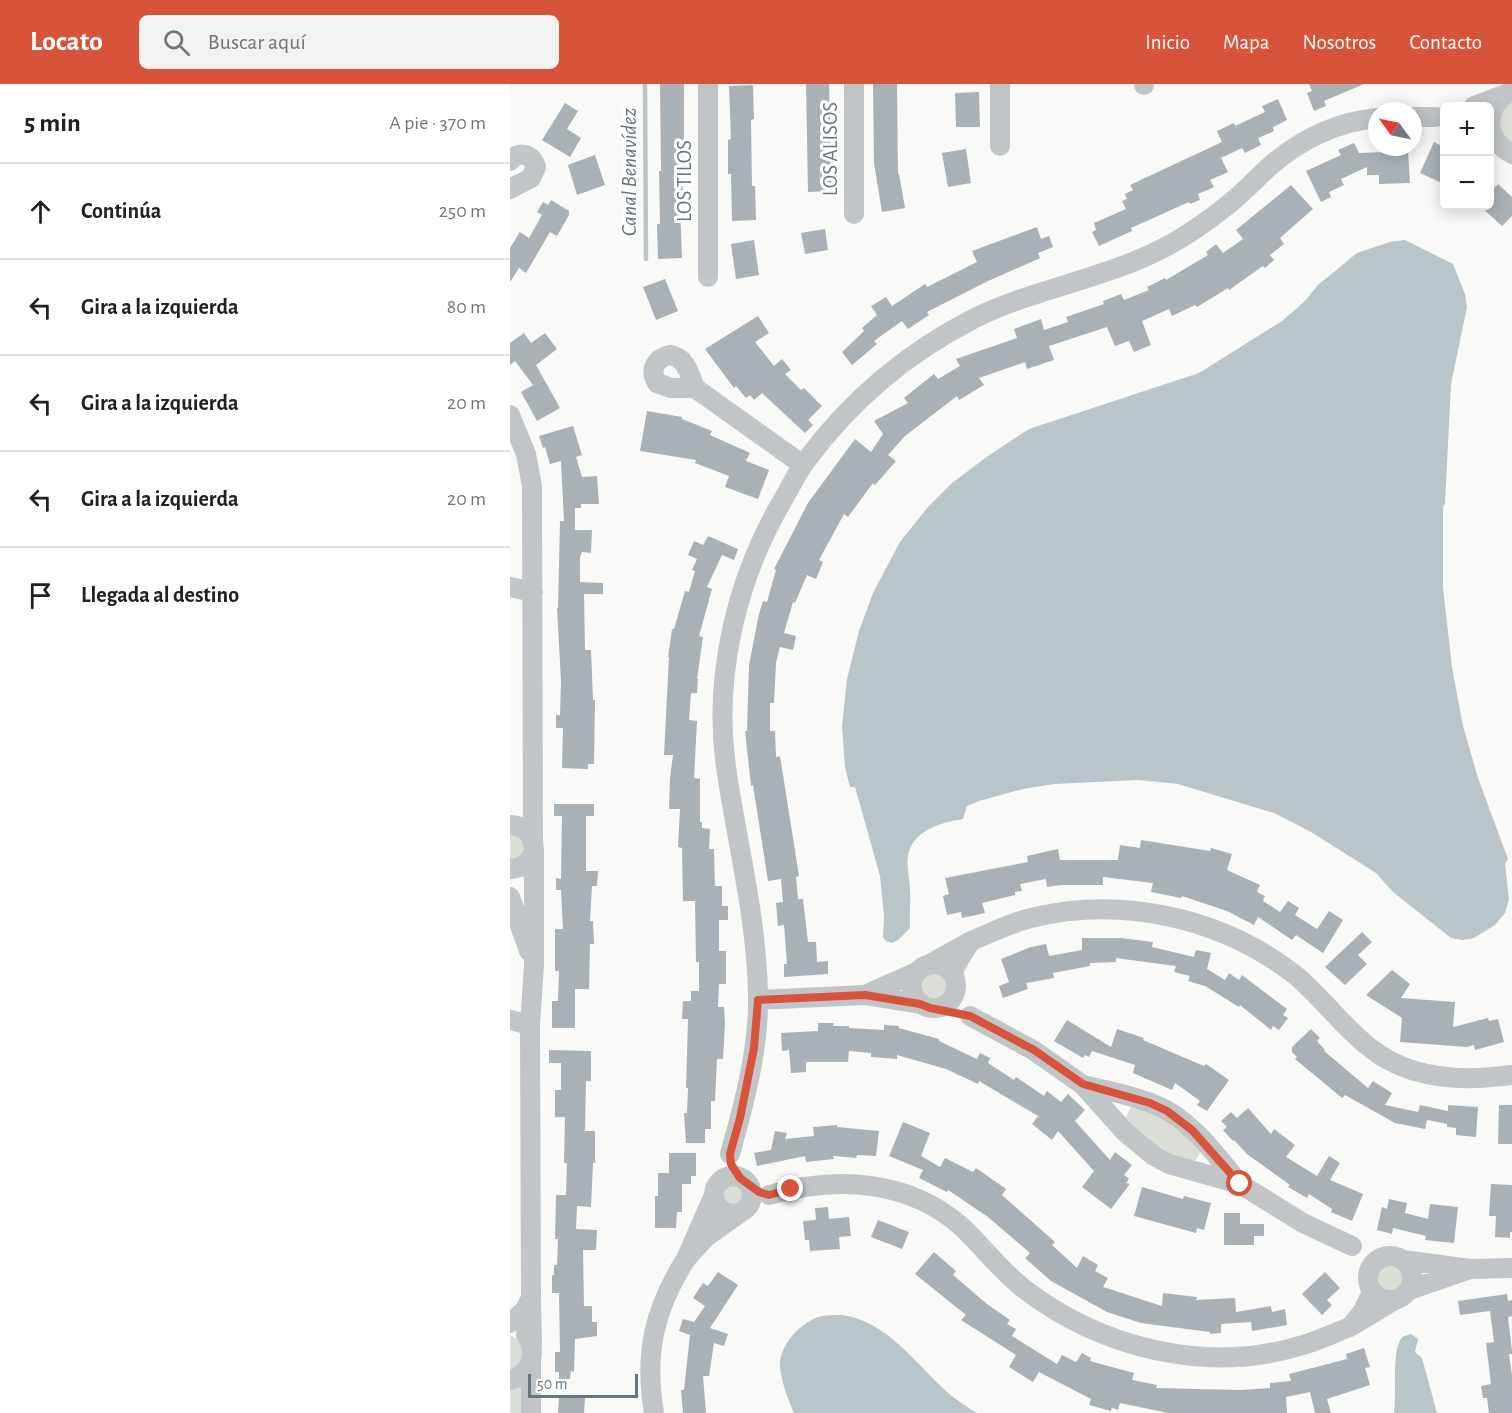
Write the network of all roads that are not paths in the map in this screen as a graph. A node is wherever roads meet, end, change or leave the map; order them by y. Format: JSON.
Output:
{"nodes":[{"id":1,"x":708,"y":84,"type":"edge"},
{"id":2,"x":854,"y":84,"type":"edge"},
{"id":3,"x":1000,"y":84,"type":"edge"},
{"id":4,"x":1507,"y":92,"type":"edge"},
{"id":5,"x":1483,"y":102,"type":"edge"},
{"id":6,"x":1422,"y":117,"type":"edge"},
{"id":7,"x":1440,"y":118,"type":"edge"},
{"id":8,"x":1368,"y":119,"type":"edge"},
{"id":9,"x":1500,"y":145,"type":"edge"},
{"id":10,"x":1000,"y":146,"type":"dead end"},
{"id":11,"x":510,"y":161,"type":"edge"},
{"id":12,"x":510,"y":189,"type":"edge"},
{"id":13,"x":854,"y":214,"type":"dead end"},
{"id":14,"x":708,"y":278,"type":"dead end"},
{"id":15,"x":695,"y":388,"type":"dead end"},
{"id":16,"x":510,"y":415,"type":"edge"},
{"id":17,"x":803,"y":465,"type":"junction"},
{"id":18,"x":510,"y":587,"type":"edge"},
{"id":19,"x":533,"y":592,"type":"junction"},
{"id":20,"x":533,"y":794,"type":"junction"},
{"id":21,"x":510,"y":824,"type":"edge"},
{"id":22,"x":534,"y":846,"type":"junction"},
{"id":23,"x":510,"y":868,"type":"edge"},
{"id":24,"x":510,"y":897,"type":"edge"},
{"id":25,"x":971,"y":941,"type":"junction"},
{"id":26,"x":534,"y":965,"type":"junction"},
{"id":27,"x":923,"y":968,"type":"junction"},
{"id":28,"x":952,"y":973,"type":"junction"},
{"id":29,"x":865,"y":995,"type":"junction"},
{"id":30,"x":955,"y":995,"type":"junction"},
{"id":31,"x":758,"y":1000,"type":"junction"},
{"id":32,"x":928,"y":1006,"type":"junction"},
{"id":33,"x":970,"y":1016,"type":"junction"},
{"id":34,"x":510,"y":1020,"type":"edge"},
{"id":35,"x":530,"y":1025,"type":"junction"},
{"id":36,"x":1512,"y":1075,"type":"edge"},
{"id":37,"x":1083,"y":1084,"type":"junction"},
{"id":38,"x":1131,"y":1098,"type":"junction"},
{"id":39,"x":1116,"y":1123,"type":"junction"},
{"id":40,"x":1202,"y":1140,"type":"junction"},
{"id":41,"x":730,"y":1154,"type":"junction"},
{"id":42,"x":1187,"y":1170,"type":"junction"},
{"id":43,"x":745,"y":1182,"type":"junction"},
{"id":44,"x":1240,"y":1184,"type":"junction"},
{"id":45,"x":715,"y":1191,"type":"junction"},
{"id":46,"x":769,"y":1195,"type":"junction"},
{"id":47,"x":744,"y":1210,"type":"junction"},
{"id":48,"x":1352,"y":1246,"type":"junction"},
{"id":49,"x":1396,"y":1258,"type":"junction"},
{"id":50,"x":686,"y":1259,"type":"junction"},
{"id":51,"x":1512,"y":1268,"type":"edge"},
{"id":52,"x":1470,"y":1269,"type":"junction"},
{"id":53,"x":1369,"y":1286,"type":"junction"},
{"id":54,"x":1402,"y":1295,"type":"junction"},
{"id":55,"x":531,"y":1298,"type":"junction"},
{"id":56,"x":510,"y":1324,"type":"edge"},
{"id":57,"x":1350,"y":1327,"type":"junction"},
{"id":58,"x":532,"y":1353,"type":"junction"},
{"id":59,"x":510,"y":1380,"type":"edge"},
{"id":60,"x":531,"y":1413,"type":"edge"},
{"id":61,"x":654,"y":1413,"type":"edge"}],
"edges":[{"from":1,"to":14,"type":"street","name":"LOS TILOS"},
{"from":2,"to":13,"type":"street","name":"LOS ALISOS"},
{"from":3,"to":10,"type":"street"},
{"from":4,"to":5,"type":"street"},
{"from":4,"to":9,"type":"street"},
{"from":6,"to":7,"type":"street"},
{"from":8,"to":17,"type":"street"},
{"from":11,"to":12,"type":"street"},
{"from":15,"to":17,"type":"street"},
{"from":16,"to":19,"type":"street"},
{"from":17,"to":31,"type":"street"},
{"from":18,"to":19,"type":"street"},
{"from":19,"to":20,"type":"street"},
{"from":20,"to":21,"type":"street"},
{"from":20,"to":22,"type":"street"},
{"from":21,"to":22,"type":"street"},
{"from":22,"to":23,"type":"street"},
{"from":22,"to":26,"type":"street"},
{"from":24,"to":26,"type":"street"},
{"from":25,"to":27,"type":"street"},
{"from":25,"to":28,"type":"street"},
{"from":25,"to":36,"type":"street"},
{"from":26,"to":35,"type":"street"},
{"from":27,"to":28,"type":"street"},
{"from":27,"to":29,"type":"street"},
{"from":27,"to":32,"type":"street"},
{"from":28,"to":30,"type":"street"},
{"from":29,"to":31,"type":"street"},
{"from":29,"to":32,"type":"street"},
{"from":30,"to":32,"type":"street"},
{"from":30,"to":33,"type":"street"},
{"from":31,"to":41,"type":"street"},
{"from":32,"to":33,"type":"street"},
{"from":33,"to":37,"type":"street"},
{"from":34,"to":35,"type":"street"},
{"from":35,"to":55,"type":"street"},
{"from":37,"to":38,"type":"street"},
{"from":37,"to":39,"type":"street"},
{"from":38,"to":39,"type":"street"},
{"from":38,"to":40,"type":"street"},
{"from":39,"to":42,"type":"street"},
{"from":40,"to":42,"type":"street"},
{"from":40,"to":44,"type":"street"},
{"from":41,"to":43,"type":"street"},
{"from":41,"to":45,"type":"street"},
{"from":42,"to":44,"type":"street"},
{"from":43,"to":45,"type":"street"},
{"from":43,"to":46,"type":"street"},
{"from":43,"to":47,"type":"street"},
{"from":44,"to":48,"type":"street"},
{"from":45,"to":47,"type":"street"},
{"from":45,"to":50,"type":"street"},
{"from":46,"to":47,"type":"street"},
{"from":46,"to":57,"type":"street"},
{"from":47,"to":50,"type":"street"},
{"from":48,"to":49,"type":"street"},
{"from":48,"to":53,"type":"street"},
{"from":49,"to":52,"type":"street"},
{"from":49,"to":53,"type":"street"},
{"from":49,"to":54,"type":"street"},
{"from":50,"to":61,"type":"street"},
{"from":51,"to":52,"type":"street"},
{"from":52,"to":54,"type":"street"},
{"from":53,"to":54,"type":"street"},
{"from":53,"to":57,"type":"street"},
{"from":54,"to":57,"type":"street"},
{"from":55,"to":56,"type":"street"},
{"from":55,"to":58,"type":"street"},
{"from":56,"to":58,"type":"street"},
{"from":58,"to":59,"type":"street"},
{"from":58,"to":60,"type":"street"}]}
